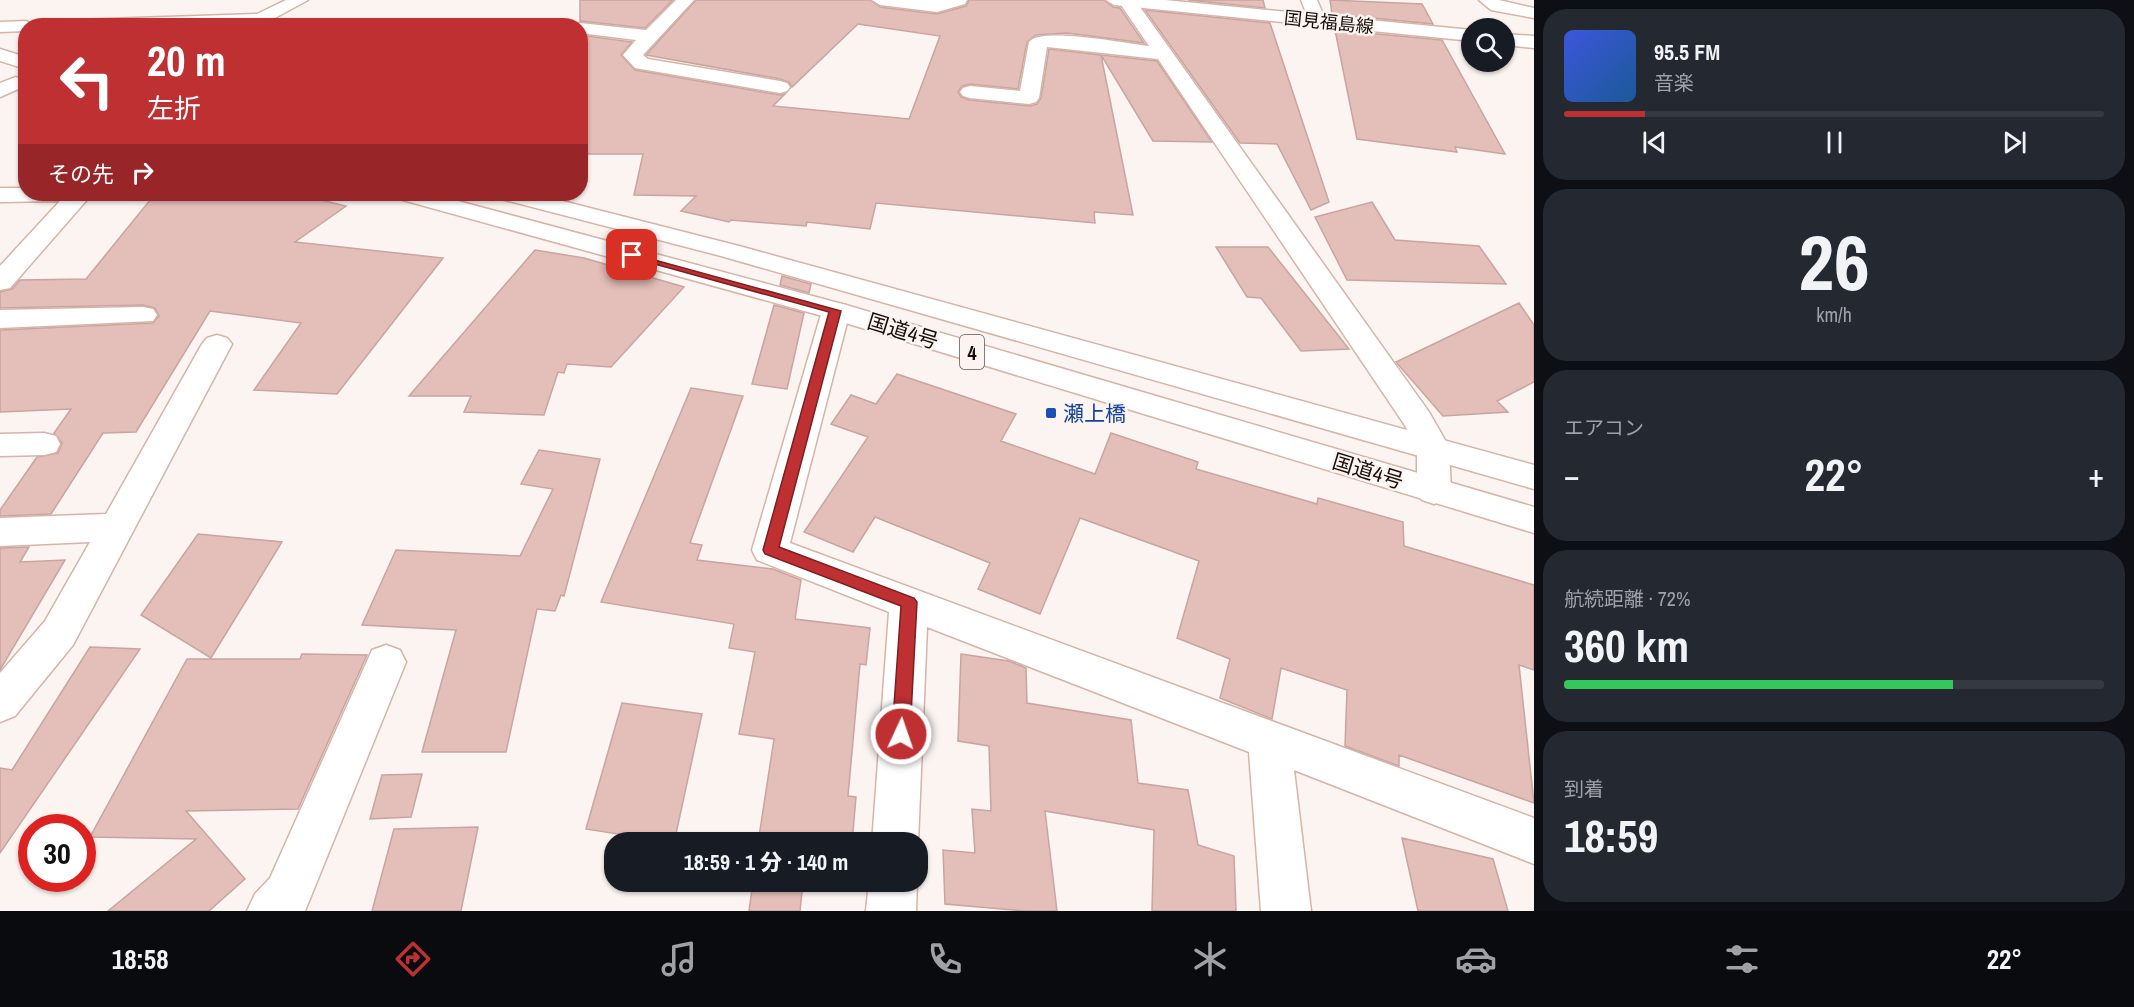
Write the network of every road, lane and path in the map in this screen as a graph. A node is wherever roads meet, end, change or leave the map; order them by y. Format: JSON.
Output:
{"nodes":[{"id":1,"x":300,"y":0,"type":"edge"},
{"id":2,"x":686,"y":0,"type":"edge"},
{"id":3,"x":880,"y":0,"type":"edge"},
{"id":4,"x":959,"y":0,"type":"edge"},
{"id":5,"x":1310,"y":0,"type":"edge"},
{"id":6,"x":1487,"y":0,"type":"edge"},
{"id":7,"x":1121,"y":1,"type":"edge"},
{"id":8,"x":129,"y":8,"type":"dead end"},
{"id":9,"x":1534,"y":13,"type":"edge"},
{"id":10,"x":119,"y":18,"type":"edge"},
{"id":11,"x":260,"y":18,"type":"edge"},
{"id":12,"x":1317,"y":21,"type":"junction"},
{"id":13,"x":18,"y":26,"type":"edge"},
{"id":14,"x":0,"y":27,"type":"edge"},
{"id":15,"x":588,"y":29,"type":"edge"},
{"id":16,"x":1461,"y":35,"type":"edge"},
{"id":17,"x":651,"y":36,"type":"junction"},
{"id":18,"x":1515,"y":40,"type":"edge"},
{"id":19,"x":1534,"y":42,"type":"edge"},
{"id":20,"x":1165,"y":54,"type":"junction"},
{"id":21,"x":0,"y":55,"type":"edge"},
{"id":22,"x":18,"y":61,"type":"edge"},
{"id":23,"x":780,"y":87,"type":"dead end"},
{"id":24,"x":970,"y":92,"type":"dead end"},
{"id":25,"x":0,"y":195,"type":"edge"},
{"id":26,"x":18,"y":195,"type":"edge"},
{"id":27,"x":74,"y":201,"type":"edge"},
{"id":28,"x":433,"y":201,"type":"edge"},
{"id":29,"x":536,"y":201,"type":"edge"},
{"id":30,"x":0,"y":282,"type":"edge"},
{"id":31,"x":836,"y":311,"type":"junction"},
{"id":32,"x":143,"y":315,"type":"dead end"},
{"id":33,"x":0,"y":320,"type":"edge"},
{"id":34,"x":217,"y":344,"type":"dead end"},
{"id":35,"x":44,"y":444,"type":"dead end"},
{"id":36,"x":0,"y":445,"type":"edge"},
{"id":37,"x":1433,"y":447,"type":"junction"},
{"id":38,"x":1534,"y":477,"type":"edge"},
{"id":39,"x":1434,"y":491,"type":"junction"},
{"id":40,"x":1534,"y":520,"type":"edge"},
{"id":41,"x":116,"y":527,"type":"junction"},
{"id":42,"x":0,"y":532,"type":"edge"},
{"id":43,"x":909,"y":602,"type":"junction"},
{"id":44,"x":387,"y":662,"type":"dead end"},
{"id":45,"x":0,"y":703,"type":"edge"},
{"id":46,"x":1269,"y":738,"type":"junction"},
{"id":47,"x":896,"y":832,"type":"edge"},
{"id":48,"x":1534,"y":841,"type":"edge"},
{"id":49,"x":892,"y":892,"type":"edge"},
{"id":50,"x":272,"y":911,"type":"edge"},
{"id":51,"x":891,"y":911,"type":"edge"},
{"id":52,"x":1286,"y":911,"type":"edge"}],
"edges":[{"from":1,"to":11,"type":"main road"},
{"from":2,"to":17,"type":"main road"},
{"from":3,"to":4,"type":"main road"},
{"from":5,"to":12,"type":"main road"},
{"from":6,"to":9,"type":"main road"},
{"from":7,"to":12,"type":"main road","name":"国見福島線"},
{"from":7,"to":20,"type":"main road"},
{"from":8,"to":10,"type":"main road"},
{"from":12,"to":16,"type":"main road","name":"国見福島線"},
{"from":13,"to":14,"type":"main road"},
{"from":15,"to":17,"type":"main road"},
{"from":17,"to":23,"type":"main road"},
{"from":18,"to":19,"type":"main road"},
{"from":20,"to":24,"type":"main road"},
{"from":20,"to":37,"type":"main road"},
{"from":21,"to":22,"type":"main road"},
{"from":25,"to":26,"type":"main road"},
{"from":27,"to":30,"type":"main road"},
{"from":28,"to":31,"type":"main road","name":"国道4号","number":"4"},
{"from":29,"to":37,"type":"main road","name":"国道4号","number":"4"},
{"from":31,"to":39,"type":"main road","name":"国道4号","number":"4"},
{"from":31,"to":43,"type":"main road"},
{"from":32,"to":33,"type":"main road"},
{"from":34,"to":41,"type":"main road"},
{"from":35,"to":36,"type":"main road"},
{"from":37,"to":38,"type":"main road","name":"国道4号","number":"4"},
{"from":37,"to":39,"type":"main road"},
{"from":39,"to":40,"type":"main road","name":"国道4号","number":"4"},
{"from":41,"to":42,"type":"main road"},
{"from":41,"to":45,"type":"main road"},
{"from":43,"to":46,"type":"main road"},
{"from":43,"to":47,"type":"main road"},
{"from":44,"to":50,"type":"main road"},
{"from":46,"to":48,"type":"main road"},
{"from":46,"to":52,"type":"main road"},
{"from":49,"to":51,"type":"main road"}]}
